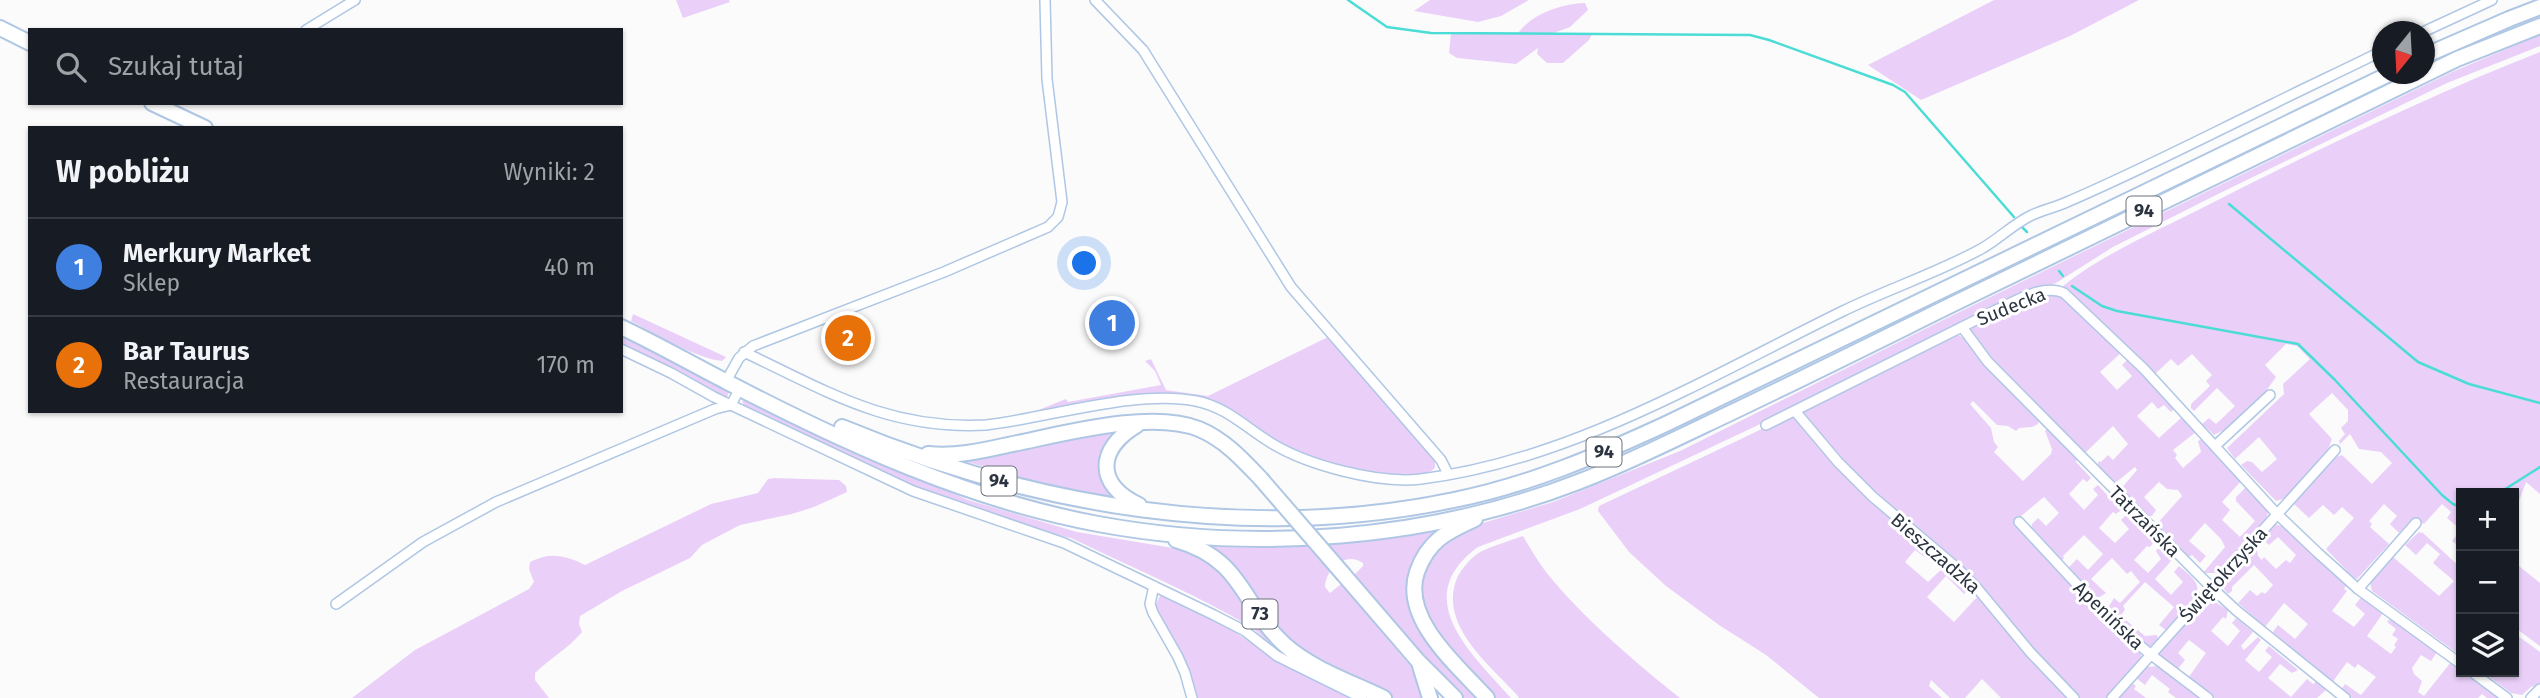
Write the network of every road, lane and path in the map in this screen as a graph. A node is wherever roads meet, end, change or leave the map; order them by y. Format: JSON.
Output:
{"nodes":[{"id":1,"x":355,"y":0,"type":"edge"},
{"id":2,"x":1045,"y":0,"type":"edge"},
{"id":3,"x":1095,"y":0,"type":"edge"},
{"id":4,"x":2492,"y":0,"type":"edge"},
{"id":5,"x":2540,"y":7,"type":"edge"},
{"id":6,"x":2435,"y":26,"type":"edge"},
{"id":7,"x":2540,"y":26,"type":"edge"},
{"id":8,"x":0,"y":28,"type":"edge"},
{"id":9,"x":309,"y":28,"type":"edge"},
{"id":10,"x":28,"y":42,"type":"edge"},
{"id":11,"x":2435,"y":51,"type":"edge"},
{"id":12,"x":2372,"y":56,"type":"edge"},
{"id":13,"x":2372,"y":82,"type":"edge"},
{"id":14,"x":159,"y":105,"type":"edge"},
{"id":15,"x":201,"y":126,"type":"edge"},
{"id":16,"x":1962,"y":327,"type":"junction"},
{"id":17,"x":623,"y":328,"type":"edge"},
{"id":18,"x":623,"y":350,"type":"edge"},
{"id":19,"x":744,"y":352,"type":"junction"},
{"id":20,"x":687,"y":359,"type":"junction"},
{"id":21,"x":730,"y":376,"type":"junction"},
{"id":22,"x":740,"y":388,"type":"junction"},
{"id":23,"x":2270,"y":395,"type":"dead end"},
{"id":24,"x":731,"y":405,"type":"junction"},
{"id":25,"x":1795,"y":411,"type":"junction"},
{"id":26,"x":1141,"y":422,"type":"junction"},
{"id":27,"x":1766,"y":425,"type":"dead end"},
{"id":28,"x":2216,"y":446,"type":"junction"},
{"id":29,"x":902,"y":450,"type":"junction"},
{"id":30,"x":2335,"y":450,"type":"dead end"},
{"id":31,"x":1448,"y":474,"type":"junction"},
{"id":32,"x":1505,"y":506,"type":"junction"},
{"id":33,"x":1171,"y":513,"type":"junction"},
{"id":34,"x":2277,"y":514,"type":"junction"},
{"id":35,"x":2019,"y":522,"type":"dead end"},
{"id":36,"x":2416,"y":523,"type":"dead end"},
{"id":37,"x":1141,"y":530,"type":"junction"},
{"id":38,"x":1154,"y":586,"type":"junction"},
{"id":39,"x":2211,"y":587,"type":"junction"},
{"id":40,"x":2358,"y":589,"type":"junction"},
{"id":41,"x":336,"y":604,"type":"dead end"},
{"id":42,"x":2150,"y":654,"type":"junction"},
{"id":43,"x":2456,"y":660,"type":"edge"},
{"id":44,"x":1418,"y":662,"type":"junction"},
{"id":45,"x":2479,"y":677,"type":"edge"},
{"id":46,"x":2540,"y":689,"type":"edge"},
{"id":47,"x":1192,"y":698,"type":"edge"},
{"id":48,"x":1362,"y":698,"type":"edge"},
{"id":49,"x":1384,"y":698,"type":"edge"},
{"id":50,"x":1430,"y":698,"type":"edge"},
{"id":51,"x":1455,"y":698,"type":"edge"},
{"id":52,"x":1486,"y":698,"type":"edge"},
{"id":53,"x":2074,"y":698,"type":"edge"},
{"id":54,"x":2112,"y":698,"type":"edge"},
{"id":55,"x":2208,"y":698,"type":"edge"},
{"id":56,"x":2345,"y":698,"type":"edge"},
{"id":57,"x":2507,"y":698,"type":"edge"},
{"id":58,"x":2531,"y":698,"type":"edge"}],
"edges":[{"from":1,"to":9,"type":"street"},
{"from":2,"to":19,"type":"street"},
{"from":3,"to":31,"type":"street"},
{"from":4,"to":6,"type":"street"},
{"from":5,"to":11,"type":"main road"},
{"from":7,"to":32,"type":"main road","number":"94"},
{"from":8,"to":10,"type":"main road"},
{"from":12,"to":31,"type":"street"},
{"from":13,"to":33,"type":"main road","number":"94"},
{"from":14,"to":15,"type":"main road"},
{"from":16,"to":25,"type":"street","name":"Sudecka"},
{"from":16,"to":28,"type":"street","name":"Sudecka"},
{"from":16,"to":39,"type":"street","name":"Tatrzańska"},
{"from":17,"to":20,"type":"main road","number":"73"},
{"from":18,"to":24,"type":"street"},
{"from":19,"to":21,"type":"street"},
{"from":19,"to":31,"type":"street"},
{"from":20,"to":21,"type":"main road","number":"73"},
{"from":20,"to":22,"type":"main road","number":"73"},
{"from":21,"to":29,"type":"main road","number":"73"},
{"from":22,"to":24,"type":"street"},
{"from":22,"to":37,"type":"main road","number":"73"},
{"from":23,"to":28,"type":"street"},
{"from":24,"to":38,"type":"street"},
{"from":24,"to":41,"type":"street"},
{"from":25,"to":27,"type":"street","name":"Sudecka"},
{"from":25,"to":53,"type":"street","name":"Bieszczadzka"},
{"from":26,"to":29,"type":"main road","number":"73"},
{"from":26,"to":33,"type":"main road"},
{"from":26,"to":44,"type":"main road","number":"73","bridge":true},
{"from":28,"to":34,"type":"street","name":"Sudecka"},
{"from":29,"to":33,"type":"main road","number":"94"},
{"from":30,"to":34,"type":"street","name":"Świętokrzyska"},
{"from":32,"to":37,"type":"main road","number":"94"},
{"from":32,"to":52,"type":"main road"},
{"from":34,"to":39,"type":"street","name":"Świętokrzyska"},
{"from":34,"to":40,"type":"street","name":"Sudecka"},
{"from":35,"to":42,"type":"street","name":"Apenińska"},
{"from":36,"to":40,"type":"street"},
{"from":37,"to":49,"type":"main road","number":"73"},
{"from":38,"to":47,"type":"street"},
{"from":38,"to":48,"type":"street"},
{"from":39,"to":42,"type":"street","name":"Świętokrzyska"},
{"from":39,"to":56,"type":"street","name":"Tatrzańska"},
{"from":40,"to":43,"type":"street","name":"Sudecka"},
{"from":42,"to":54,"type":"street","name":"Świętokrzyska"},
{"from":42,"to":55,"type":"street","name":"Apenińska"},
{"from":44,"to":50,"type":"main road"},
{"from":44,"to":51,"type":"main road","number":"73"},
{"from":45,"to":57,"type":"street"},
{"from":46,"to":58,"type":"street"}]}
